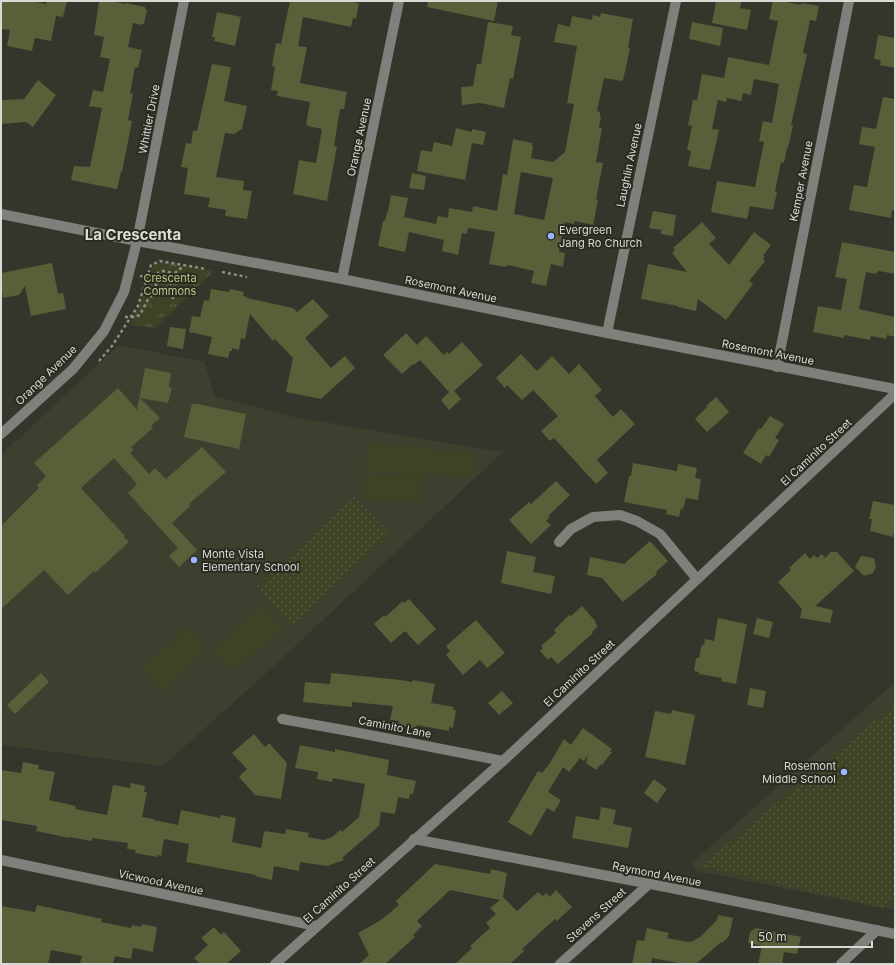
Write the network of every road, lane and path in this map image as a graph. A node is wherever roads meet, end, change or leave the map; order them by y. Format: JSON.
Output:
{"nodes":[{"id":1,"x":184,"y":1,"type":"edge"},
{"id":2,"x":399,"y":1,"type":"edge"},
{"id":3,"x":676,"y":1,"type":"edge"},
{"id":4,"x":849,"y":1,"type":"edge"},
{"id":5,"x":1,"y":214,"type":"edge"},
{"id":6,"x":137,"y":241,"type":"junction"},
{"id":7,"x":184,"y":265,"type":"junction"},
{"id":8,"x":207,"y":269,"type":"dead end"},
{"id":9,"x":221,"y":271,"type":"dead end"},
{"id":10,"x":147,"y":277,"type":"junction"},
{"id":11,"x":247,"y":277,"type":"dead end"},
{"id":12,"x":155,"y":278,"type":"junction"},
{"id":13,"x":342,"y":279,"type":"junction"},
{"id":14,"x":173,"y":280,"type":"junction"},
{"id":15,"x":166,"y":288,"type":"junction"},
{"id":16,"x":162,"y":290,"type":"junction"},
{"id":17,"x":172,"y":298,"type":"dead end"},
{"id":18,"x":134,"y":317,"type":"dead end"},
{"id":19,"x":607,"y":333,"type":"junction"},
{"id":20,"x":99,"y":361,"type":"dead end"},
{"id":21,"x":777,"y":367,"type":"junction"},
{"id":22,"x":895,"y":389,"type":"edge"},
{"id":23,"x":895,"y":394,"type":"edge"},
{"id":24,"x":1,"y":434,"type":"edge"},
{"id":25,"x":559,"y":542,"type":"dead end"},
{"id":26,"x":697,"y":579,"type":"junction"},
{"id":27,"x":282,"y":719,"type":"dead end"},
{"id":28,"x":503,"y":761,"type":"junction"},
{"id":29,"x":414,"y":839,"type":"junction"},
{"id":30,"x":1,"y":860,"type":"edge"},
{"id":31,"x":649,"y":884,"type":"junction"},
{"id":32,"x":316,"y":926,"type":"junction"},
{"id":33,"x":877,"y":930,"type":"junction"},
{"id":34,"x":895,"y":934,"type":"edge"},
{"id":35,"x":274,"y":964,"type":"edge"},
{"id":36,"x":560,"y":964,"type":"edge"},
{"id":37,"x":841,"y":964,"type":"edge"}],
"edges":[{"from":1,"to":6,"type":"street","name":"Whittier Drive"},
{"from":2,"to":13,"type":"street","name":"Orange Avenue"},
{"from":3,"to":19,"type":"street","name":"Laughlin Avenue"},
{"from":4,"to":21,"type":"street","name":"Kemper Avenue"},
{"from":5,"to":6,"type":"street","name":"Rosemont Avenue"},
{"from":6,"to":13,"type":"street","name":"Rosemont Avenue"},
{"from":6,"to":24,"type":"street","name":"Orange Avenue"},
{"from":7,"to":8,"type":"path"},
{"from":7,"to":10,"type":"path"},
{"from":7,"to":14,"type":"path"},
{"from":9,"to":11,"type":"path"},
{"from":10,"to":12,"type":"path"},
{"from":10,"to":20,"type":"path"},
{"from":12,"to":14,"type":"path"},
{"from":12,"to":16,"type":"path"},
{"from":13,"to":19,"type":"street","name":"Rosemont Avenue"},
{"from":14,"to":15,"type":"path"},
{"from":15,"to":16,"type":"path"},
{"from":15,"to":17,"type":"path"},
{"from":16,"to":18,"type":"path"},
{"from":19,"to":21,"type":"street","name":"Rosemont Avenue"},
{"from":21,"to":22,"type":"street","name":"Rosemont Avenue"},
{"from":23,"to":26,"type":"street","name":"El Caminito Street"},
{"from":25,"to":26,"type":"street"},
{"from":26,"to":28,"type":"street","name":"El Caminito Street"},
{"from":27,"to":28,"type":"street","name":"Caminito Lane"},
{"from":28,"to":29,"type":"street","name":"El Caminito Street"},
{"from":29,"to":31,"type":"street","name":"Raymond Avenue"},
{"from":29,"to":32,"type":"street","name":"El Caminito Street"},
{"from":30,"to":32,"type":"street","name":"Vicwood Avenue"},
{"from":31,"to":33,"type":"street","name":"Raymond Avenue"},
{"from":31,"to":36,"type":"street","name":"Stevens Street"},
{"from":32,"to":35,"type":"street","name":"El Caminito Street"},
{"from":33,"to":34,"type":"street","name":"Raymond Avenue"},
{"from":33,"to":37,"type":"street"}]}
